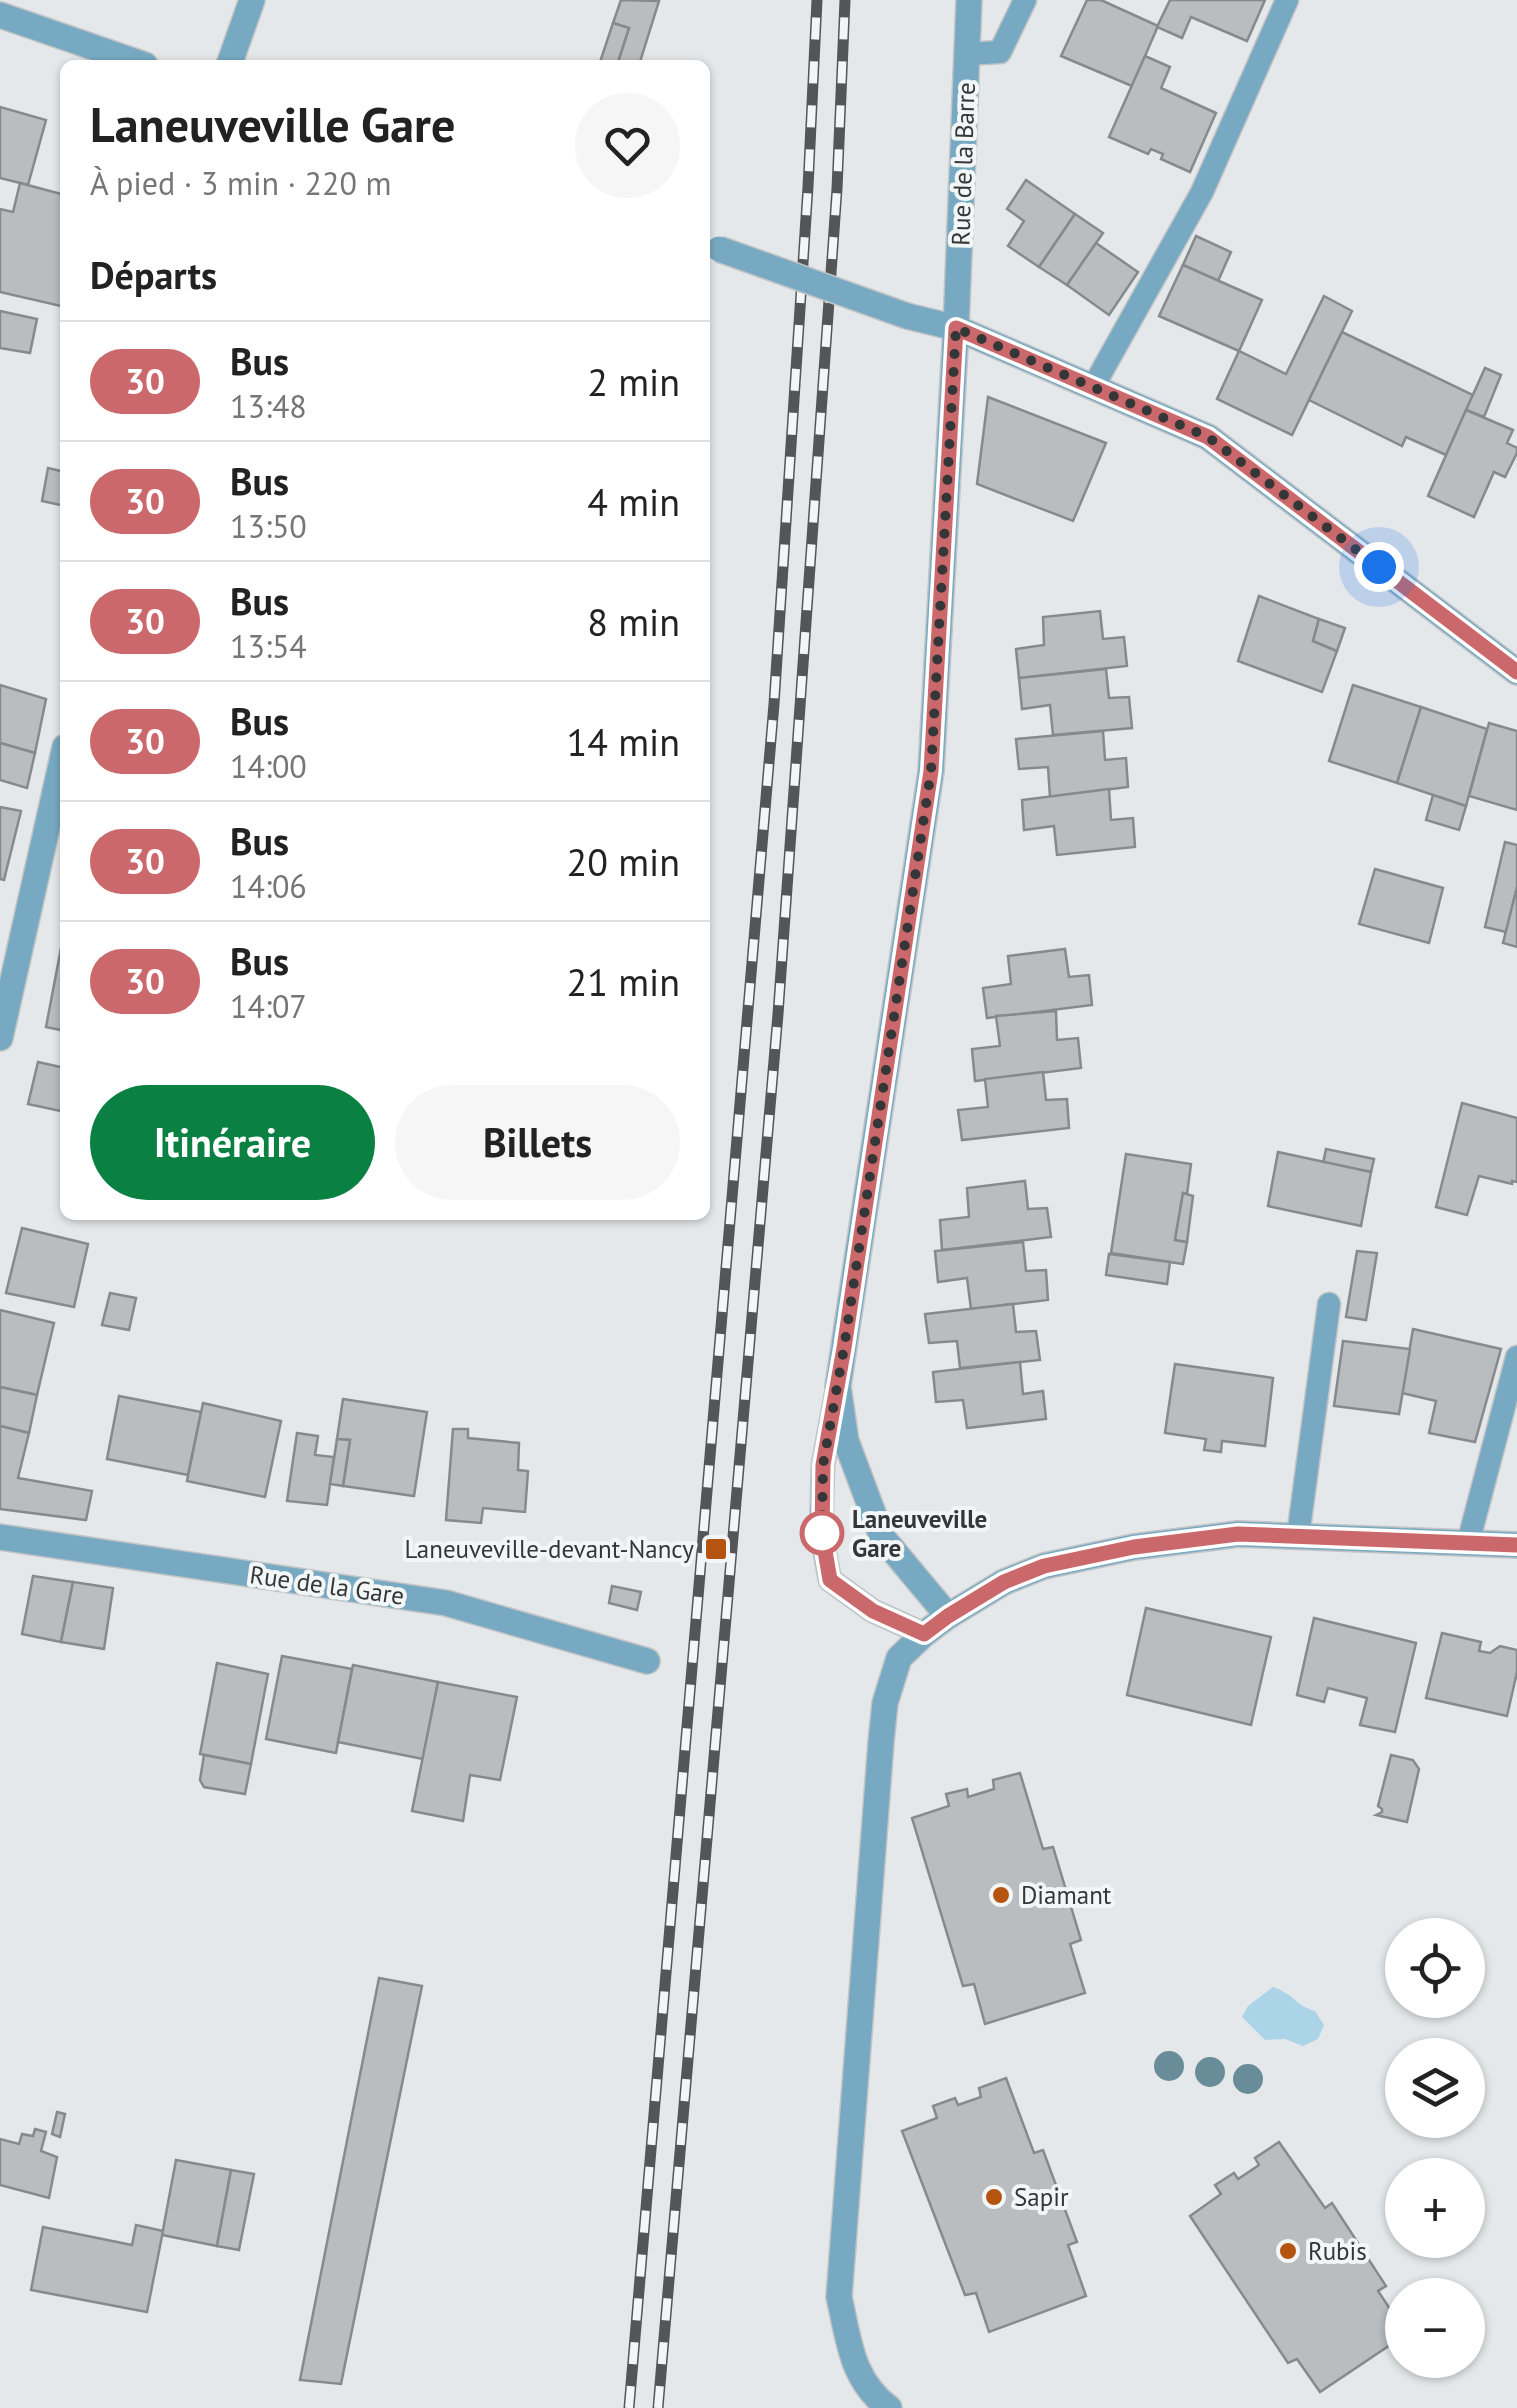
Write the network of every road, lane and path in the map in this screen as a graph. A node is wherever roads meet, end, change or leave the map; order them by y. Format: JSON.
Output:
{"nodes":[{"id":1,"x":252,"y":0,"type":"edge"},
{"id":2,"x":969,"y":0,"type":"edge"},
{"id":3,"x":1025,"y":0,"type":"edge"},
{"id":4,"x":1287,"y":0,"type":"edge"},
{"id":5,"x":0,"y":15,"type":"edge"},
{"id":6,"x":967,"y":54,"type":"junction"},
{"id":7,"x":131,"y":60,"type":"edge"},
{"id":8,"x":230,"y":60,"type":"edge"},
{"id":9,"x":712,"y":246,"type":"edge"},
{"id":10,"x":956,"y":328,"type":"junction"},
{"id":11,"x":1093,"y":387,"type":"junction"},
{"id":12,"x":1517,"y":672,"type":"edge"},
{"id":13,"x":60,"y":769,"type":"edge"},
{"id":14,"x":0,"y":1038,"type":"edge"},
{"id":15,"x":1329,"y":1304,"type":"dead end"},
{"id":16,"x":1517,"y":1357,"type":"edge"},
{"id":17,"x":838,"y":1386,"type":"junction"},
{"id":18,"x":1298,"y":1536,"type":"junction"},
{"id":19,"x":0,"y":1537,"type":"edge"},
{"id":20,"x":1468,"y":1543,"type":"junction"},
{"id":21,"x":1517,"y":1545,"type":"edge"},
{"id":22,"x":948,"y":1616,"type":"junction"},
{"id":23,"x":924,"y":1634,"type":"junction"},
{"id":24,"x":648,"y":1661,"type":"dead end"},
{"id":25,"x":889,"y":2408,"type":"edge"}],
"edges":[{"from":1,"to":8,"type":"street"},
{"from":2,"to":6,"type":"street","name":"Rue de la Barre"},
{"from":3,"to":6,"type":"lane"},
{"from":4,"to":11,"type":"lane"},
{"from":5,"to":7,"type":"street"},
{"from":6,"to":10,"type":"street","name":"Rue de la Barre"},
{"from":9,"to":10,"type":"street","bridge":true},
{"from":10,"to":11,"type":"street"},
{"from":10,"to":17,"type":"street","name":"Rue de la Barre"},
{"from":11,"to":12,"type":"street"},
{"from":13,"to":14,"type":"street"},
{"from":15,"to":18,"type":"lane"},
{"from":16,"to":20,"type":"lane"},
{"from":17,"to":22,"type":"street","name":"Rue de la Barre"},
{"from":17,"to":23,"type":"lane"},
{"from":18,"to":20,"type":"street"},
{"from":18,"to":22,"type":"street"},
{"from":19,"to":24,"type":"street","name":"Rue de la Gare"},
{"from":20,"to":21,"type":"street"},
{"from":22,"to":23,"type":"street"},
{"from":23,"to":25,"type":"street"}]}
